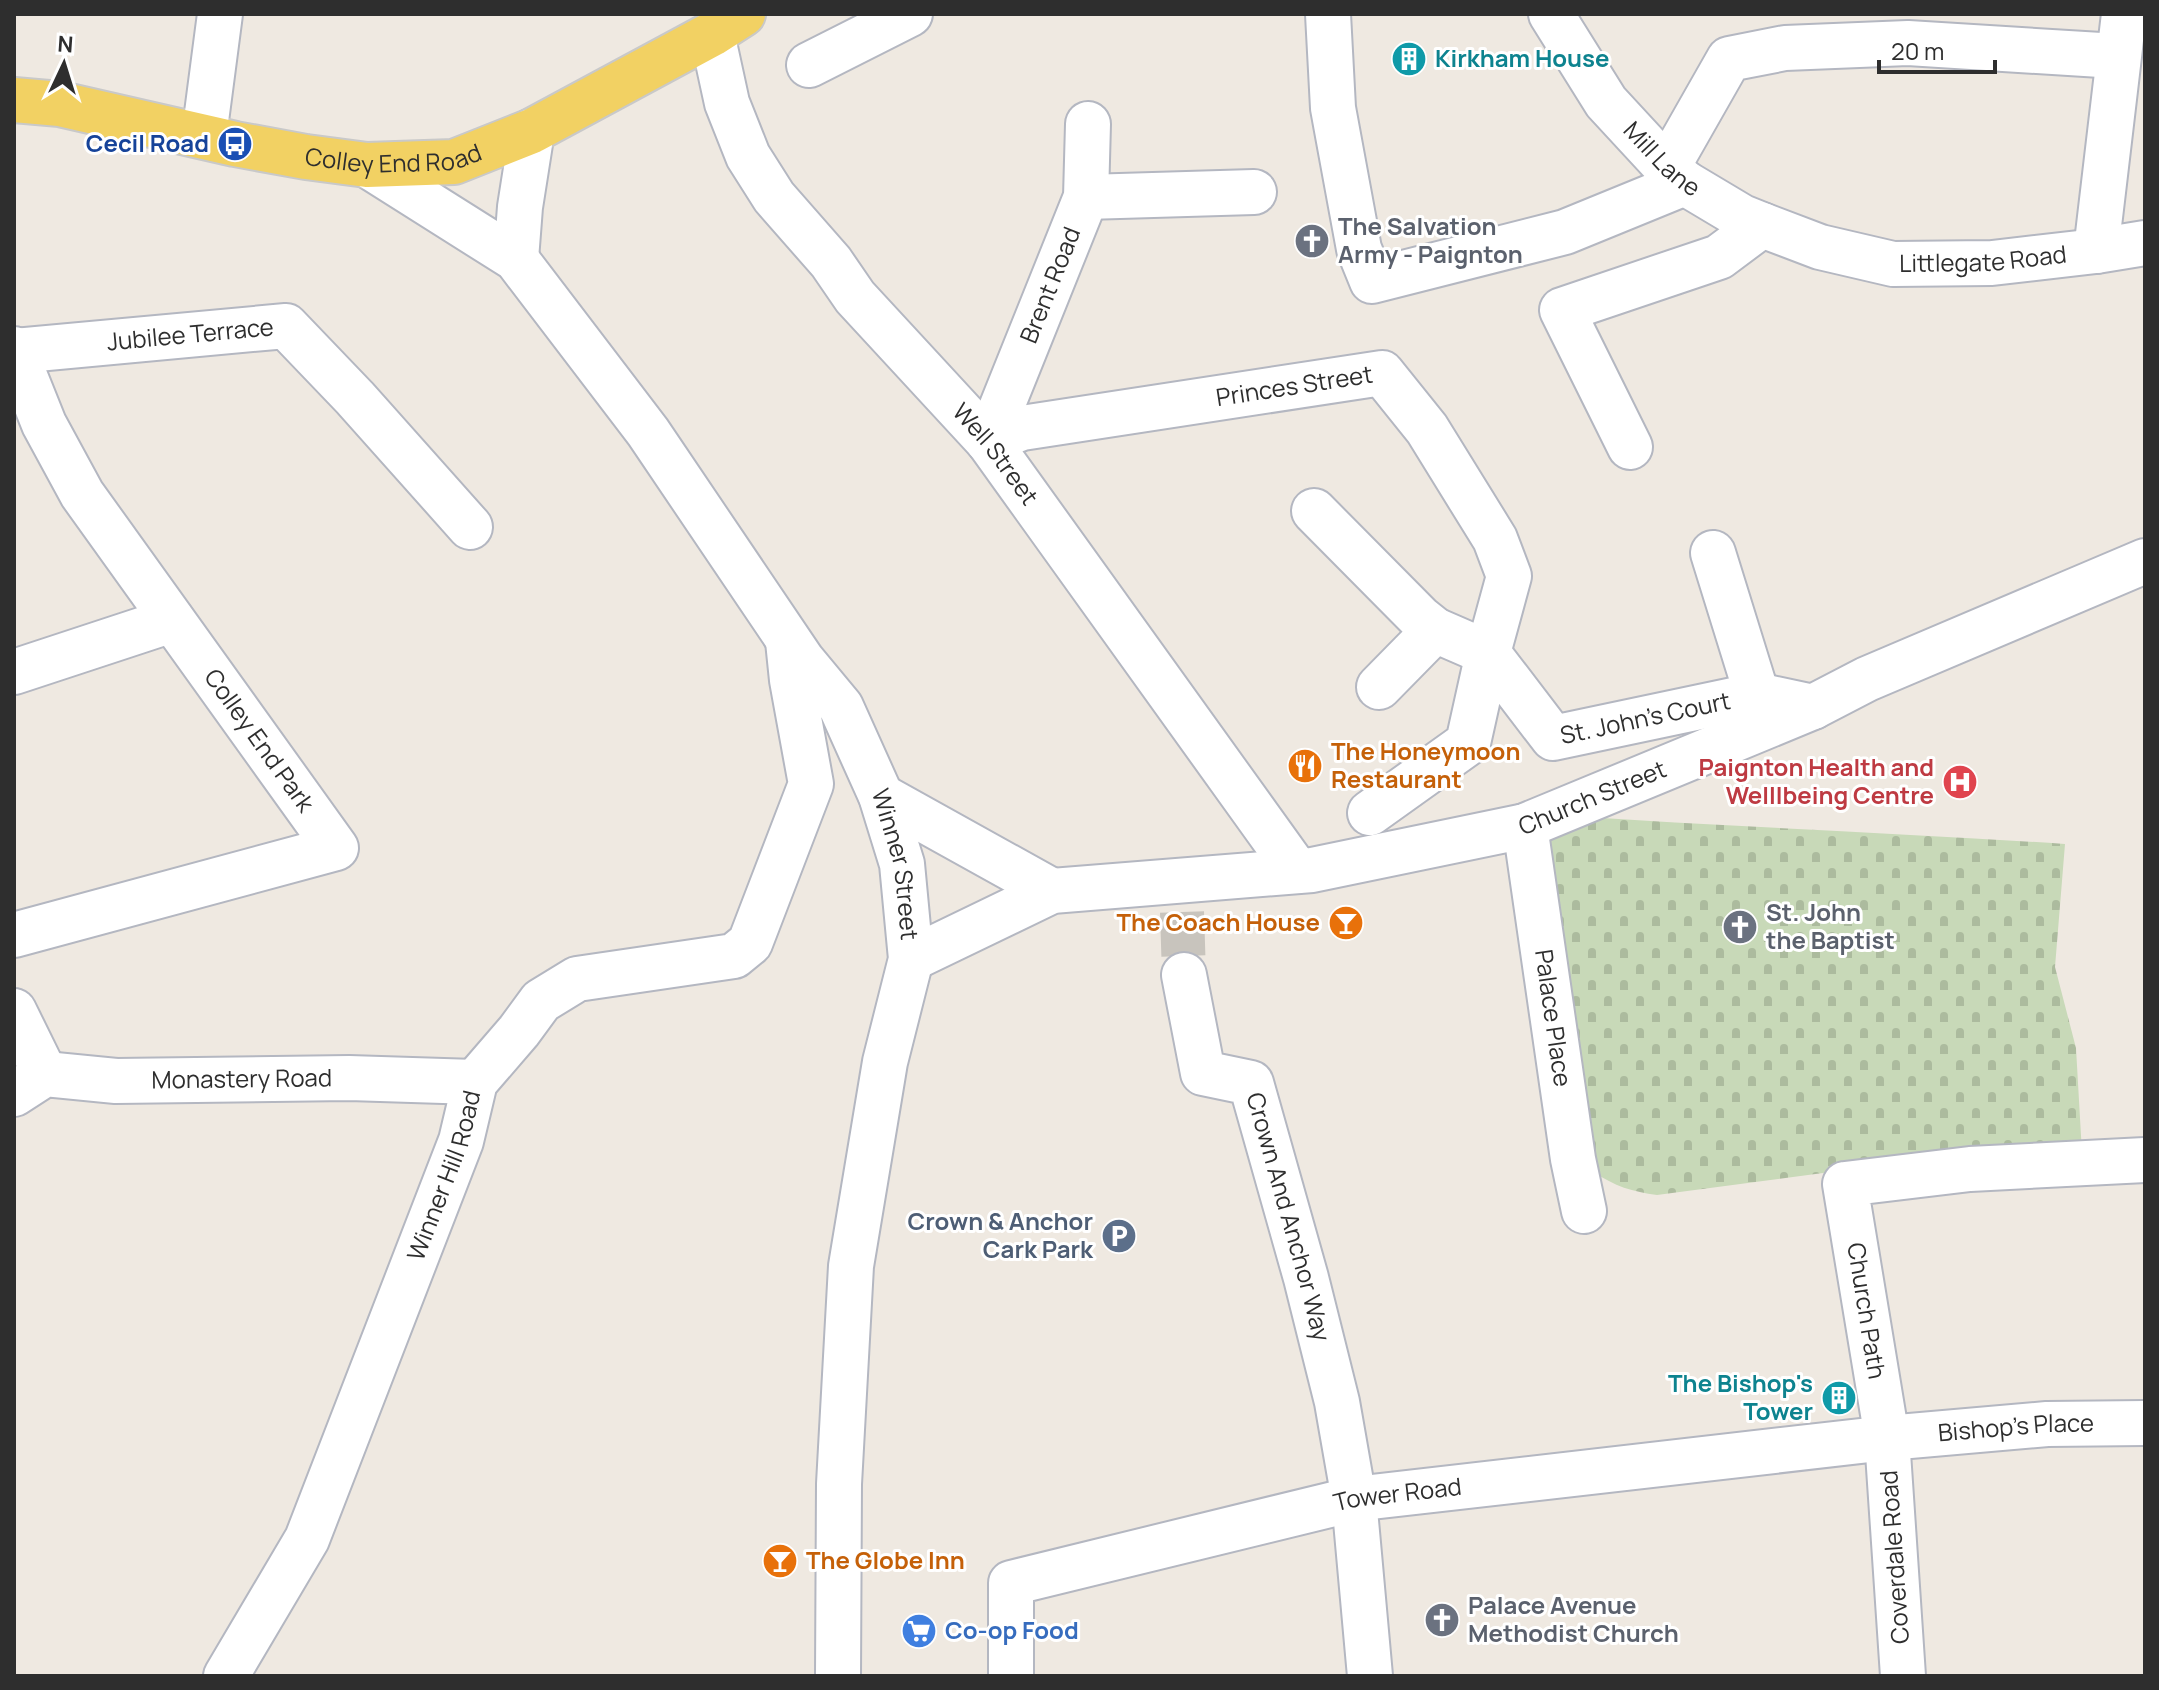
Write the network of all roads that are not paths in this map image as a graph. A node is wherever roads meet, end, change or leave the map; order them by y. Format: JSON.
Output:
{"nodes":[{"id":1,"x":220,"y":14,"type":"edge"},
{"id":2,"x":910,"y":14,"type":"edge"},
{"id":3,"x":1328,"y":14,"type":"edge"},
{"id":4,"x":1551,"y":14,"type":"edge"},
{"id":5,"x":728,"y":24,"type":"edge"},
{"id":6,"x":846,"y":29,"type":"edge"},
{"id":7,"x":2121,"y":35,"type":"edge"},
{"id":8,"x":809,"y":65,"type":"dead end"},
{"id":9,"x":14,"y":100,"type":"edge"},
{"id":10,"x":1088,"y":124,"type":"dead end"},
{"id":11,"x":532,"y":131,"type":"junction"},
{"id":12,"x":204,"y":136,"type":"junction"},
{"id":13,"x":367,"y":165,"type":"junction"},
{"id":14,"x":1676,"y":175,"type":"junction"},
{"id":15,"x":1254,"y":192,"type":"dead end"},
{"id":16,"x":1086,"y":197,"type":"junction"},
{"id":17,"x":1762,"y":225,"type":"junction"},
{"id":18,"x":2145,"y":243,"type":"edge"},
{"id":19,"x":1820,"y":247,"type":"joint"},
{"id":20,"x":2096,"y":251,"type":"junction"},
{"id":21,"x":516,"y":259,"type":"junction"},
{"id":22,"x":14,"y":350,"type":"edge"},
{"id":23,"x":988,"y":441,"type":"junction"},
{"id":24,"x":1630,"y":447,"type":"dead end"},
{"id":25,"x":1314,"y":511,"type":"dead end"},
{"id":26,"x":470,"y":527,"type":"dead end"},
{"id":27,"x":1713,"y":553,"type":"dead end"},
{"id":28,"x":2145,"y":561,"type":"edge"},
{"id":29,"x":172,"y":620,"type":"junction"},
{"id":30,"x":1435,"y":630,"type":"junction"},
{"id":31,"x":788,"y":639,"type":"junction"},
{"id":32,"x":1488,"y":653,"type":"junction"},
{"id":33,"x":14,"y":672,"type":"edge"},
{"id":34,"x":1379,"y":687,"type":"dead end"},
{"id":35,"x":1757,"y":695,"type":"junction"},
{"id":36,"x":1813,"y":707,"type":"junction"},
{"id":37,"x":881,"y":796,"type":"junction"},
{"id":38,"x":1370,"y":813,"type":"dead end"},
{"id":39,"x":1525,"y":826,"type":"junction"},
{"id":40,"x":1297,"y":871,"type":"junction"},
{"id":41,"x":1052,"y":891,"type":"junction"},
{"id":42,"x":14,"y":935,"type":"edge"},
{"id":43,"x":911,"y":959,"type":"junction"},
{"id":44,"x":1184,"y":975,"type":"tunnel mouth"},
{"id":45,"x":14,"y":1011,"type":"edge"},
{"id":46,"x":475,"y":1082,"type":"junction"},
{"id":47,"x":29,"y":1084,"type":"edge"},
{"id":48,"x":2145,"y":1160,"type":"edge"},
{"id":49,"x":1584,"y":1211,"type":"dead end"},
{"id":50,"x":2145,"y":1423,"type":"edge"},
{"id":51,"x":1887,"y":1438,"type":"junction"},
{"id":52,"x":1354,"y":1499,"type":"junction"},
{"id":53,"x":226,"y":1676,"type":"edge"},
{"id":54,"x":838,"y":1676,"type":"edge"},
{"id":55,"x":1011,"y":1676,"type":"edge"},
{"id":56,"x":1370,"y":1676,"type":"edge"},
{"id":57,"x":1903,"y":1676,"type":"edge"}],
"edges":[{"from":1,"to":12,"type":"street"},
{"from":2,"to":6,"type":"street"},
{"from":3,"to":14,"type":"street"},
{"from":4,"to":14,"type":"street","name":"Mill Lane"},
{"from":5,"to":11,"type":"main road","name":"Colley End Road"},
{"from":5,"to":23,"type":"street","name":"Well Street"},
{"from":6,"to":8,"type":"street"},
{"from":7,"to":14,"type":"street"},
{"from":7,"to":20,"type":"street"},
{"from":9,"to":12,"type":"main road","name":"Colley End Road"},
{"from":10,"to":16,"type":"street","name":"Brent Road"},
{"from":11,"to":13,"type":"main road","name":"Colley End Road"},
{"from":11,"to":21,"type":"street"},
{"from":12,"to":13,"type":"main road","name":"Colley End Road"},
{"from":13,"to":21,"type":"street","name":"Winner Street"},
{"from":14,"to":17,"type":"street","name":"Mill Lane"},
{"from":15,"to":16,"type":"street"},
{"from":16,"to":23,"type":"street","name":"Brent Road"},
{"from":17,"to":19,"type":"street","name":"Mill Lane"},
{"from":17,"to":24,"type":"street"},
{"from":18,"to":20,"type":"street","name":"Littlegate Road"},
{"from":19,"to":20,"type":"street","name":"Littlegate Road"},
{"from":21,"to":31,"type":"street","name":"Winner Street"},
{"from":22,"to":26,"type":"street","name":"Jubilee Terrace"},
{"from":22,"to":29,"type":"street","name":"Colley End Park"},
{"from":23,"to":32,"type":"street","name":"Princes Street"},
{"from":23,"to":40,"type":"street","name":"Well Street"},
{"from":25,"to":30,"type":"street"},
{"from":27,"to":35,"type":"street"},
{"from":28,"to":36,"type":"street","name":"Church Street"},
{"from":29,"to":33,"type":"street"},
{"from":29,"to":42,"type":"street","name":"Colley End Park"},
{"from":30,"to":32,"type":"street"},
{"from":30,"to":34,"type":"street"},
{"from":31,"to":37,"type":"street","name":"Winner Street"},
{"from":31,"to":46,"type":"street","name":"Winner Hill Road"},
{"from":32,"to":35,"type":"street","name":"St. John's Court"},
{"from":32,"to":38,"type":"street"},
{"from":35,"to":36,"type":"street","name":"St. John's Court"},
{"from":36,"to":39,"type":"street","name":"Church Street"},
{"from":37,"to":41,"type":"street"},
{"from":37,"to":43,"type":"street","name":"Winner Street"},
{"from":39,"to":40,"type":"street","name":"Church Street"},
{"from":39,"to":49,"type":"street","name":"Palace Place"},
{"from":40,"to":41,"type":"street","name":"Church Street"},
{"from":41,"to":43,"type":"street","name":"Church Street"},
{"from":43,"to":54,"type":"street","name":"Winner Street"},
{"from":44,"to":52,"type":"street","name":"Crown And Anchor Way"},
{"from":45,"to":47,"type":"street"},
{"from":46,"to":47,"type":"street","name":"Monastery Road"},
{"from":46,"to":53,"type":"street","name":"Winner Hill Road"},
{"from":48,"to":51,"type":"street","name":"Church Path"},
{"from":50,"to":51,"type":"street","name":"Bishop's Place"},
{"from":51,"to":52,"type":"street","name":"Tower Road"},
{"from":51,"to":57,"type":"street","name":"Coverdale Road"},
{"from":52,"to":55,"type":"street","name":"Tower Road"},
{"from":52,"to":56,"type":"street","name":"Crown And Anchor Way"}]}
